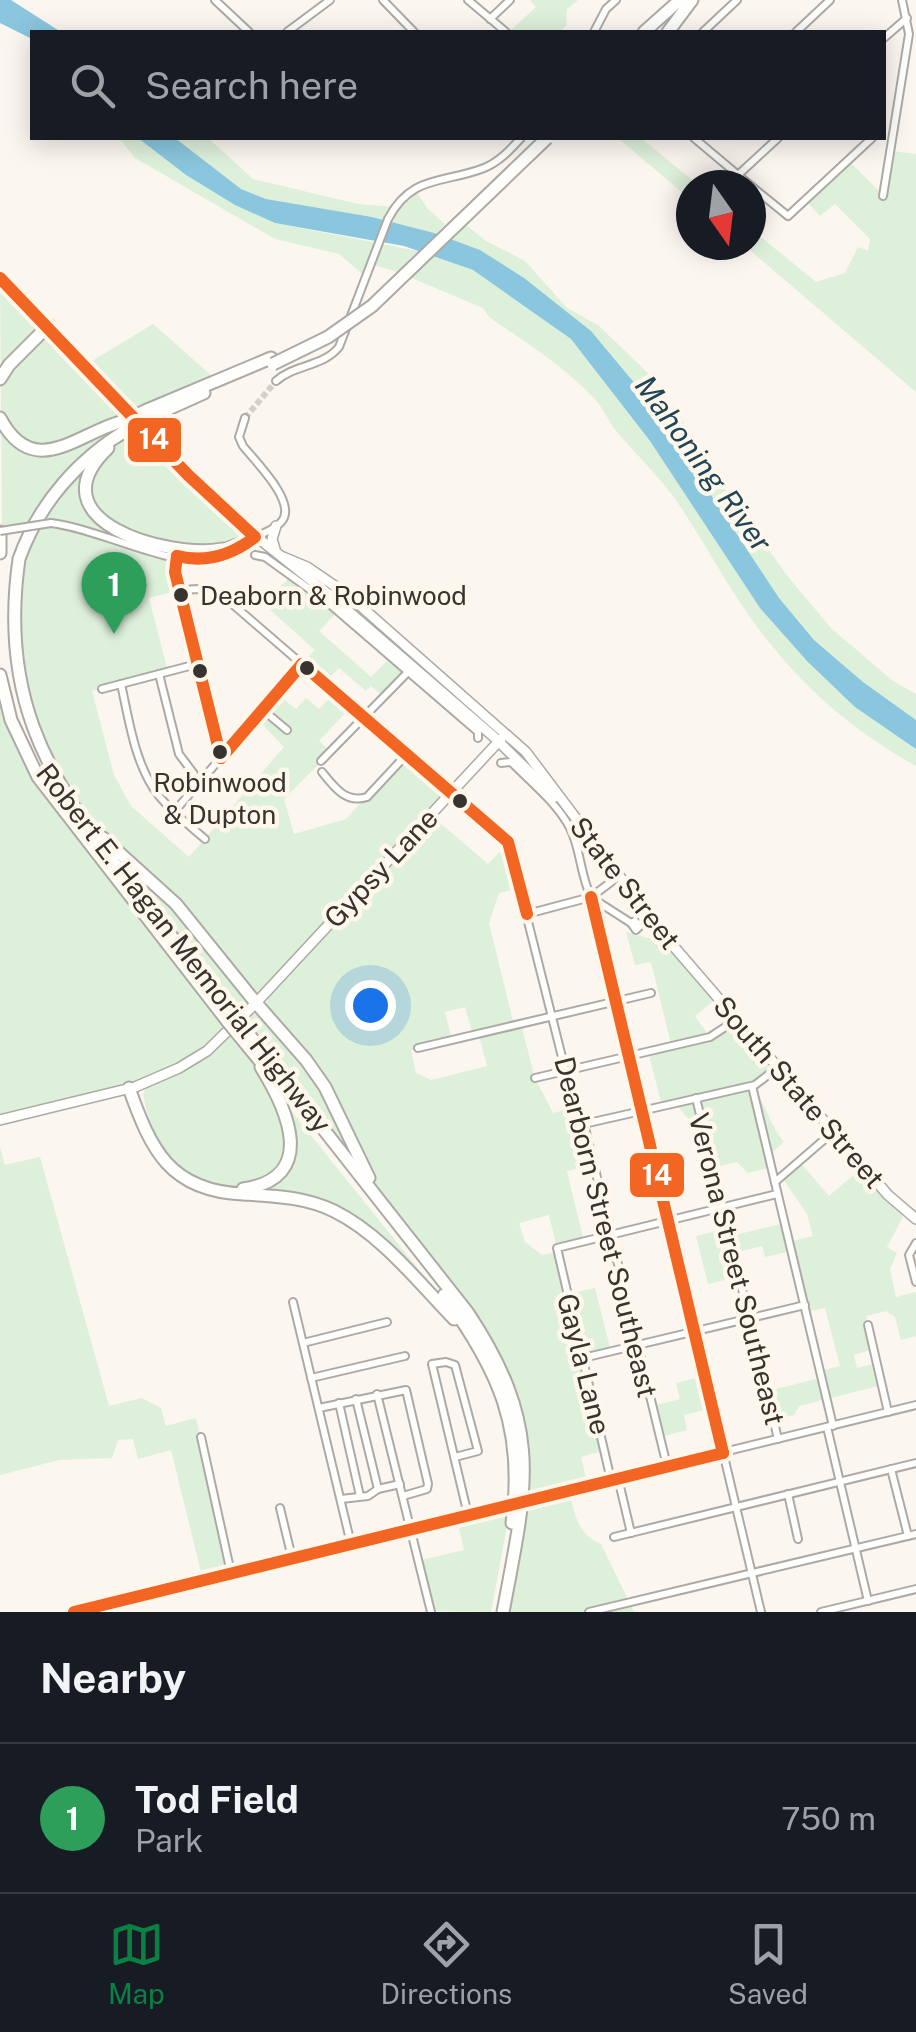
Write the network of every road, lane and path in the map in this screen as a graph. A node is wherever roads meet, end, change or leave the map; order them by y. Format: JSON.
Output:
{"nodes":[{"id":1,"x":215,"y":0,"type":"edge"},
{"id":2,"x":330,"y":0,"type":"edge"},
{"id":3,"x":382,"y":0,"type":"edge"},
{"id":4,"x":468,"y":0,"type":"edge"},
{"id":5,"x":510,"y":0,"type":"edge"},
{"id":6,"x":616,"y":0,"type":"edge"},
{"id":7,"x":683,"y":0,"type":"edge"},
{"id":8,"x":737,"y":0,"type":"edge"},
{"id":9,"x":830,"y":0,"type":"edge"},
{"id":10,"x":902,"y":0,"type":"edge"},
{"id":11,"x":906,"y":18,"type":"junction"},
{"id":12,"x":490,"y":19,"type":"junction"},
{"id":13,"x":246,"y":30,"type":"edge"},
{"id":14,"x":291,"y":30,"type":"edge"},
{"id":15,"x":412,"y":30,"type":"edge"},
{"id":16,"x":504,"y":30,"type":"edge"},
{"id":17,"x":595,"y":30,"type":"edge"},
{"id":18,"x":646,"y":30,"type":"edge"},
{"id":19,"x":656,"y":30,"type":"edge"},
{"id":20,"x":669,"y":30,"type":"edge"},
{"id":21,"x":705,"y":30,"type":"edge"},
{"id":22,"x":798,"y":30,"type":"edge"},
{"id":23,"x":886,"y":36,"type":"edge"},
{"id":24,"x":895,"y":116,"type":"junction"},
{"id":25,"x":886,"y":124,"type":"edge"},
{"id":26,"x":516,"y":140,"type":"edge"},
{"id":27,"x":536,"y":140,"type":"edge"},
{"id":28,"x":545,"y":140,"type":"edge"},
{"id":29,"x":696,"y":140,"type":"edge"},
{"id":30,"x":776,"y":140,"type":"edge"},
{"id":31,"x":870,"y":140,"type":"edge"},
{"id":32,"x":732,"y":170,"type":"edge"},
{"id":33,"x":743,"y":170,"type":"edge"},
{"id":34,"x":884,"y":196,"type":"dead end"},
{"id":35,"x":766,"y":198,"type":"edge"},
{"id":36,"x":0,"y":278,"type":"edge"},
{"id":37,"x":49,"y":325,"type":"junction"},
{"id":38,"x":272,"y":361,"type":"junction"},
{"id":39,"x":0,"y":379,"type":"edge"},
{"id":40,"x":276,"y":382,"type":"tunnel mouth"},
{"id":41,"x":0,"y":418,"type":"edge"},
{"id":42,"x":245,"y":418,"type":"dead end"},
{"id":43,"x":129,"y":427,"type":"junction"},
{"id":44,"x":235,"y":518,"type":"junction"},
{"id":45,"x":276,"y":526,"type":"junction"},
{"id":46,"x":0,"y":532,"type":"edge"},
{"id":47,"x":255,"y":536,"type":"junction"},
{"id":48,"x":227,"y":547,"type":"junction"},
{"id":49,"x":0,"y":554,"type":"edge"},
{"id":50,"x":280,"y":554,"type":"junction"},
{"id":51,"x":255,"y":555,"type":"dead end"},
{"id":52,"x":176,"y":556,"type":"junction"},
{"id":53,"x":180,"y":590,"type":"junction"},
{"id":54,"x":0,"y":613,"type":"edge"},
{"id":55,"x":197,"y":664,"type":"junction"},
{"id":56,"x":302,"y":664,"type":"junction"},
{"id":57,"x":408,"y":672,"type":"junction"},
{"id":58,"x":159,"y":674,"type":"junction"},
{"id":59,"x":0,"y":675,"type":"edge"},
{"id":60,"x":121,"y":684,"type":"junction"},
{"id":61,"x":102,"y":688,"type":"dead end"},
{"id":62,"x":263,"y":710,"type":"junction"},
{"id":63,"x":364,"y":717,"type":"junction"},
{"id":64,"x":287,"y":730,"type":"dead end"},
{"id":65,"x":507,"y":733,"type":"junction"},
{"id":66,"x":478,"y":738,"type":"dead end"},
{"id":67,"x":499,"y":742,"type":"junction"},
{"id":68,"x":218,"y":746,"type":"junction"},
{"id":69,"x":229,"y":749,"type":"junction"},
{"id":70,"x":407,"y":754,"type":"junction"},
{"id":71,"x":221,"y":758,"type":"junction"},
{"id":72,"x":321,"y":761,"type":"dead end"},
{"id":73,"x":502,"y":762,"type":"dead end"},
{"id":74,"x":322,"y":772,"type":"dead end"},
{"id":75,"x":200,"y":782,"type":"junction"},
{"id":76,"x":452,"y":793,"type":"junction"},
{"id":77,"x":62,"y":796,"type":"junction"},
{"id":78,"x":564,"y":806,"type":"junction"},
{"id":79,"x":174,"y":812,"type":"junction"},
{"id":80,"x":205,"y":838,"type":"dead end"},
{"id":81,"x":618,"y":876,"type":"junction"},
{"id":82,"x":591,"y":897,"type":"junction"},
{"id":83,"x":527,"y":914,"type":"junction"},
{"id":84,"x":631,"y":922,"type":"dead end"},
{"id":85,"x":686,"y":961,"type":"joint"},
{"id":86,"x":651,"y":993,"type":"dead end"},
{"id":87,"x":614,"y":1002,"type":"junction"},
{"id":88,"x":256,"y":1004,"type":"junction"},
{"id":89,"x":230,"y":1017,"type":"junction"},
{"id":90,"x":552,"y":1017,"type":"junction"},
{"id":91,"x":736,"y":1020,"type":"junction"},
{"id":92,"x":240,"y":1030,"type":"junction"},
{"id":93,"x":418,"y":1048,"type":"dead end"},
{"id":94,"x":627,"y":1056,"type":"junction"},
{"id":95,"x":258,"y":1058,"type":"junction"},
{"id":96,"x":778,"y":1068,"type":"junction"},
{"id":97,"x":565,"y":1071,"type":"junction"},
{"id":98,"x":535,"y":1078,"type":"dead end"},
{"id":99,"x":752,"y":1086,"type":"junction"},
{"id":100,"x":132,"y":1088,"type":"junction"},
{"id":101,"x":696,"y":1098,"type":"junction"},
{"id":102,"x":640,"y":1112,"type":"junction"},
{"id":103,"x":0,"y":1120,"type":"edge"},
{"id":104,"x":584,"y":1124,"type":"junction"},
{"id":105,"x":833,"y":1132,"type":"junction"},
{"id":106,"x":775,"y":1182,"type":"junction"},
{"id":107,"x":778,"y":1194,"type":"junction"},
{"id":108,"x":723,"y":1208,"type":"junction"},
{"id":109,"x":916,"y":1219,"type":"edge"},
{"id":110,"x":667,"y":1222,"type":"junction"},
{"id":111,"x":611,"y":1235,"type":"junction"},
{"id":112,"x":916,"y":1243,"type":"edge"},
{"id":113,"x":439,"y":1276,"type":"junction"},
{"id":114,"x":916,"y":1282,"type":"edge"},
{"id":115,"x":293,"y":1302,"type":"dead end"},
{"id":116,"x":804,"y":1305,"type":"junction"},
{"id":117,"x":750,"y":1318,"type":"junction"},
{"id":118,"x":387,"y":1322,"type":"dead end"},
{"id":119,"x":868,"y":1325,"type":"dead end"},
{"id":120,"x":694,"y":1332,"type":"junction"},
{"id":121,"x":302,"y":1343,"type":"junction"},
{"id":122,"x":638,"y":1345,"type":"junction"},
{"id":123,"x":482,"y":1350,"type":"junction"},
{"id":124,"x":404,"y":1356,"type":"dead end"},
{"id":125,"x":583,"y":1358,"type":"junction"},
{"id":126,"x":311,"y":1378,"type":"junction"},
{"id":127,"x":377,"y":1394,"type":"junction"},
{"id":128,"x":356,"y":1398,"type":"junction"},
{"id":129,"x":339,"y":1403,"type":"junction"},
{"id":130,"x":916,"y":1405,"type":"edge"},
{"id":131,"x":318,"y":1408,"type":"junction"},
{"id":132,"x":888,"y":1412,"type":"junction"},
{"id":133,"x":830,"y":1426,"type":"junction"},
{"id":134,"x":201,"y":1437,"type":"dead end"},
{"id":135,"x":778,"y":1439,"type":"junction"},
{"id":136,"x":722,"y":1453,"type":"junction"},
{"id":137,"x":454,"y":1457,"type":"junction"},
{"id":138,"x":916,"y":1463,"type":"edge"},
{"id":139,"x":666,"y":1466,"type":"junction"},
{"id":140,"x":891,"y":1469,"type":"junction"},
{"id":141,"x":615,"y":1479,"type":"junction"},
{"id":142,"x":840,"y":1482,"type":"junction"},
{"id":143,"x":400,"y":1484,"type":"junction"},
{"id":144,"x":378,"y":1489,"type":"junction"},
{"id":145,"x":788,"y":1494,"type":"junction"},
{"id":146,"x":360,"y":1496,"type":"junction"},
{"id":147,"x":403,"y":1496,"type":"junction"},
{"id":148,"x":341,"y":1499,"type":"junction"},
{"id":149,"x":736,"y":1507,"type":"junction"},
{"id":150,"x":280,"y":1508,"type":"dead end"},
{"id":151,"x":468,"y":1515,"type":"junction"},
{"id":152,"x":411,"y":1529,"type":"junction"},
{"id":153,"x":630,"y":1533,"type":"junction"},
{"id":154,"x":912,"y":1535,"type":"edge"},
{"id":155,"x":614,"y":1537,"type":"dead end"},
{"id":156,"x":798,"y":1538,"type":"dead end"},
{"id":157,"x":351,"y":1544,"type":"junction"},
{"id":158,"x":856,"y":1549,"type":"junction"},
{"id":159,"x":292,"y":1558,"type":"junction"},
{"id":160,"x":231,"y":1573,"type":"junction"},
{"id":161,"x":752,"y":1574,"type":"junction"},
{"id":162,"x":916,"y":1589,"type":"edge"},
{"id":163,"x":868,"y":1600,"type":"junction"},
{"id":164,"x":74,"y":1612,"type":"edge"},
{"id":165,"x":431,"y":1612,"type":"edge"},
{"id":166,"x":500,"y":1612,"type":"edge"},
{"id":167,"x":590,"y":1612,"type":"edge"},
{"id":168,"x":761,"y":1612,"type":"edge"},
{"id":169,"x":821,"y":1612,"type":"edge"}],
"edges":[{"from":1,"to":13,"type":"street"},
{"from":2,"to":14,"type":"street"},
{"from":3,"to":15,"type":"street"},
{"from":4,"to":12,"type":"street"},
{"from":5,"to":12,"type":"street"},
{"from":6,"to":17,"type":"street"},
{"from":7,"to":18,"type":"highway"},
{"from":7,"to":19,"type":"highway"},
{"from":7,"to":20,"type":"highway"},
{"from":8,"to":21,"type":"street"},
{"from":9,"to":22,"type":"street"},
{"from":10,"to":11,"type":"street"},
{"from":11,"to":23,"type":"street"},
{"from":11,"to":24,"type":"street"},
{"from":12,"to":16,"type":"street"},
{"from":24,"to":25,"type":"street"},
{"from":24,"to":34,"type":"street"},
{"from":26,"to":40,"type":"street"},
{"from":27,"to":38,"type":"highway","name":"Robert E. Hagan Memorial Highway","bridge":true},
{"from":28,"to":38,"type":"highway","name":"Robert E. Hagan Memorial Highway","bridge":true},
{"from":29,"to":32,"type":"street"},
{"from":30,"to":33,"type":"street"},
{"from":31,"to":35,"type":"street"},
{"from":36,"to":37,"type":"main road"},
{"from":37,"to":39,"type":"highway"},
{"from":37,"to":44,"type":"main road"},
{"from":38,"to":43,"type":"highway","name":"Robert E. Hagan Memorial Highway","bridge":true},
{"from":41,"to":43,"type":"highway"},
{"from":42,"to":45,"type":"street"},
{"from":43,"to":48,"type":"highway"},
{"from":43,"to":54,"type":"highway","name":"Robert E. Hagan Memorial Highway"},
{"from":43,"to":77,"type":"highway","name":"Robert E. Hagan Memorial Highway"},
{"from":44,"to":47,"type":"main road"},
{"from":44,"to":48,"type":"main road"},
{"from":45,"to":47,"type":"street"},
{"from":45,"to":50,"type":"main road"},
{"from":46,"to":49,"type":"highway"},
{"from":46,"to":52,"type":"street","bridge":true},
{"from":47,"to":48,"type":"main road"},
{"from":47,"to":50,"type":"main road"},
{"from":47,"to":52,"type":"street"},
{"from":48,"to":52,"type":"street"},
{"from":50,"to":65,"type":"main road"},
{"from":50,"to":67,"type":"main road"},
{"from":51,"to":57,"type":"street"},
{"from":52,"to":53,"type":"street"},
{"from":53,"to":55,"type":"street"},
{"from":53,"to":56,"type":"street","name":"Dearborn Street Southeast"},
{"from":55,"to":58,"type":"street"},
{"from":55,"to":68,"type":"street"},
{"from":56,"to":62,"type":"street"},
{"from":56,"to":63,"type":"street","name":"Dearborn Street Southeast"},
{"from":57,"to":63,"type":"street"},
{"from":57,"to":66,"type":"street"},
{"from":58,"to":60,"type":"street"},
{"from":58,"to":75,"type":"street"},
{"from":59,"to":89,"type":"highway","name":"Robert E. Hagan Memorial Highway"},
{"from":60,"to":61,"type":"street"},
{"from":60,"to":79,"type":"street"},
{"from":62,"to":64,"type":"street"},
{"from":62,"to":69,"type":"street"},
{"from":63,"to":70,"type":"street","name":"Dearborn Street Southeast"},
{"from":63,"to":72,"type":"street"},
{"from":65,"to":67,"type":"main road","name":"Gypsy Lane"},
{"from":65,"to":78,"type":"main road"},
{"from":67,"to":76,"type":"main road","name":"Gypsy Lane"},
{"from":67,"to":78,"type":"main road"},
{"from":68,"to":69,"type":"street"},
{"from":68,"to":71,"type":"street"},
{"from":69,"to":71,"type":"street"},
{"from":70,"to":74,"type":"street"},
{"from":70,"to":76,"type":"street","name":"Dearborn Street Southeast"},
{"from":71,"to":75,"type":"street"},
{"from":73,"to":82,"type":"street"},
{"from":75,"to":79,"type":"street"},
{"from":76,"to":83,"type":"street","name":"Dearborn Street Southeast"},
{"from":76,"to":88,"type":"main road","name":"Gypsy Lane"},
{"from":77,"to":88,"type":"highway"},
{"from":77,"to":89,"type":"highway","name":"Robert E. Hagan Memorial Highway"},
{"from":78,"to":81,"type":"main road","name":"State Street"},
{"from":79,"to":80,"type":"street"},
{"from":81,"to":82,"type":"street"},
{"from":81,"to":85,"type":"main road","name":"State Street"},
{"from":82,"to":83,"type":"street"},
{"from":82,"to":84,"type":"street"},
{"from":82,"to":87,"type":"street"},
{"from":83,"to":90,"type":"street","name":"Dearborn Street Southeast"},
{"from":85,"to":91,"type":"main road","name":"South State Street"},
{"from":86,"to":87,"type":"street"},
{"from":87,"to":90,"type":"street"},
{"from":87,"to":94,"type":"street"},
{"from":88,"to":100,"type":"main road","name":"Gypsy Lane"},
{"from":88,"to":113,"type":"highway"},
{"from":89,"to":92,"type":"highway","name":"Robert E. Hagan Memorial Highway","bridge":true},
{"from":90,"to":93,"type":"street"},
{"from":90,"to":97,"type":"street","name":"Dearborn Street Southeast"},
{"from":91,"to":94,"type":"street"},
{"from":91,"to":96,"type":"main road","name":"South State Street"},
{"from":92,"to":95,"type":"highway","name":"Robert E. Hagan Memorial Highway"},
{"from":92,"to":113,"type":"highway","name":"Robert E. Hagan Memorial Highway"},
{"from":94,"to":97,"type":"street"},
{"from":94,"to":102,"type":"street"},
{"from":95,"to":100,"type":"highway"},
{"from":95,"to":123,"type":"highway","name":"Robert E. Hagan Memorial Highway"},
{"from":96,"to":99,"type":"street"},
{"from":96,"to":105,"type":"main road","name":"South State Street"},
{"from":97,"to":98,"type":"street"},
{"from":97,"to":104,"type":"street","name":"Dearborn Street Southeast"},
{"from":99,"to":101,"type":"street"},
{"from":99,"to":106,"type":"street"},
{"from":100,"to":103,"type":"main road","name":"Gypsy Lane"},
{"from":100,"to":123,"type":"highway"},
{"from":101,"to":102,"type":"street"},
{"from":101,"to":108,"type":"street","name":"Verona Street Southeast"},
{"from":102,"to":104,"type":"street"},
{"from":102,"to":110,"type":"street"},
{"from":104,"to":111,"type":"street","name":"Dearborn Street Southeast"},
{"from":105,"to":106,"type":"street"},
{"from":105,"to":109,"type":"main road","name":"South State Street"},
{"from":106,"to":107,"type":"street"},
{"from":107,"to":108,"type":"street"},
{"from":107,"to":116,"type":"street"},
{"from":108,"to":110,"type":"street"},
{"from":108,"to":117,"type":"street","name":"Verona Street Southeast"},
{"from":110,"to":111,"type":"street"},
{"from":110,"to":120,"type":"street"},
{"from":111,"to":122,"type":"street","name":"Dearborn Street Southeast"},
{"from":111,"to":125,"type":"street","name":"Gayla Lane"},
{"from":112,"to":114,"type":"street"},
{"from":113,"to":166,"type":"highway","name":"Robert E. Hagan Memorial Highway"},
{"from":115,"to":121,"type":"street"},
{"from":116,"to":117,"type":"street"},
{"from":116,"to":133,"type":"street"},
{"from":117,"to":120,"type":"street"},
{"from":117,"to":135,"type":"street","name":"Verona Street Southeast"},
{"from":118,"to":121,"type":"street"},
{"from":119,"to":132,"type":"street"},
{"from":120,"to":122,"type":"street"},
{"from":120,"to":136,"type":"street"},
{"from":121,"to":126,"type":"street"},
{"from":122,"to":125,"type":"street"},
{"from":122,"to":139,"type":"street","name":"Dearborn Street Southeast"},
{"from":123,"to":166,"type":"highway","name":"Robert E. Hagan Memorial Highway"},
{"from":124,"to":126,"type":"street"},
{"from":125,"to":141,"type":"street","name":"Gayla Lane"},
{"from":126,"to":131,"type":"street"},
{"from":127,"to":128,"type":"street"},
{"from":127,"to":143,"type":"street"},
{"from":127,"to":147,"type":"street"},
{"from":128,"to":129,"type":"street"},
{"from":128,"to":144,"type":"street"},
{"from":129,"to":131,"type":"street"},
{"from":129,"to":146,"type":"street"},
{"from":130,"to":132,"type":"street"},
{"from":131,"to":148,"type":"street"},
{"from":132,"to":133,"type":"street"},
{"from":133,"to":135,"type":"street"},
{"from":133,"to":142,"type":"street"},
{"from":134,"to":160,"type":"street"},
{"from":135,"to":136,"type":"street"},
{"from":136,"to":139,"type":"street"},
{"from":136,"to":149,"type":"street"},
{"from":137,"to":137,"type":"street"},
{"from":137,"to":151,"type":"street"},
{"from":138,"to":140,"type":"street"},
{"from":139,"to":141,"type":"street"},
{"from":140,"to":142,"type":"street"},
{"from":140,"to":154,"type":"street"},
{"from":141,"to":151,"type":"street","bridge":true},
{"from":141,"to":153,"type":"street","name":"Gayla Lane"},
{"from":142,"to":145,"type":"street"},
{"from":142,"to":158,"type":"street"},
{"from":143,"to":144,"type":"street"},
{"from":143,"to":147,"type":"street"},
{"from":144,"to":146,"type":"street"},
{"from":145,"to":149,"type":"street"},
{"from":145,"to":156,"type":"street"},
{"from":146,"to":148,"type":"street"},
{"from":147,"to":152,"type":"street"},
{"from":148,"to":157,"type":"street"},
{"from":149,"to":153,"type":"street"},
{"from":149,"to":161,"type":"street"},
{"from":150,"to":159,"type":"street"},
{"from":151,"to":152,"type":"street"},
{"from":152,"to":157,"type":"street"},
{"from":152,"to":165,"type":"street"},
{"from":153,"to":155,"type":"street"},
{"from":154,"to":158,"type":"street"},
{"from":157,"to":159,"type":"street"},
{"from":158,"to":161,"type":"street"},
{"from":158,"to":163,"type":"street"},
{"from":159,"to":160,"type":"street"},
{"from":160,"to":164,"type":"street"},
{"from":161,"to":167,"type":"street"},
{"from":161,"to":168,"type":"street"},
{"from":162,"to":163,"type":"street"},
{"from":163,"to":169,"type":"street"}]}
